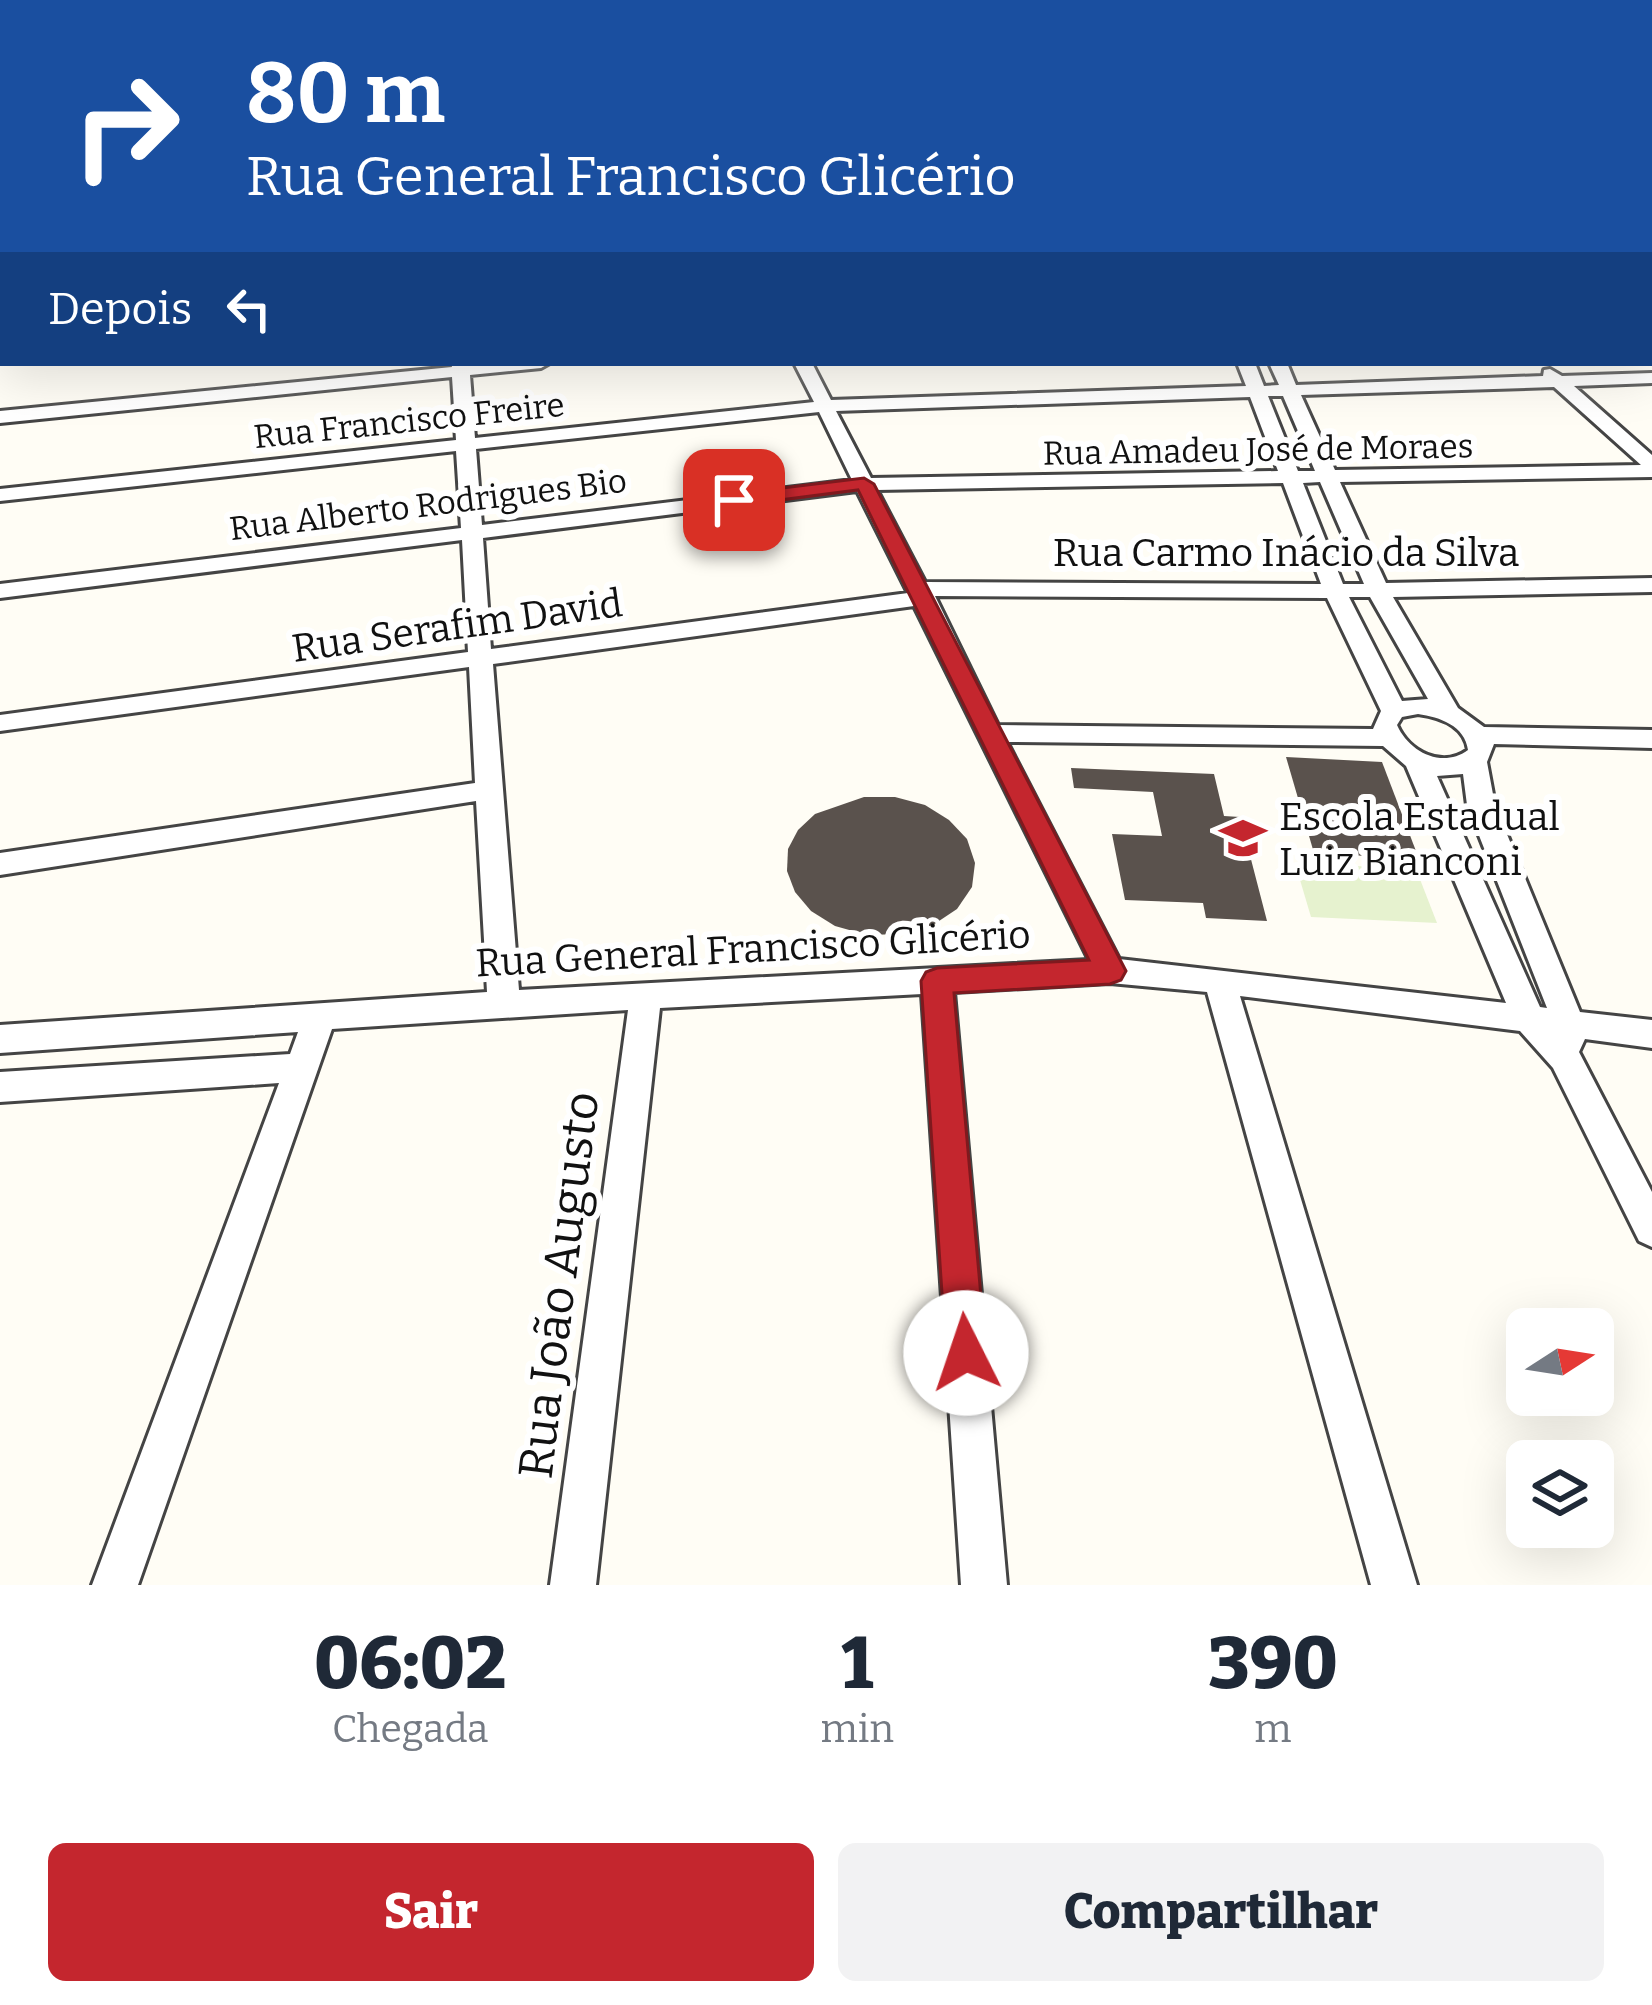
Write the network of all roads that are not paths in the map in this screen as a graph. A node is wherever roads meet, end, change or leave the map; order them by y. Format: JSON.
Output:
{"nodes":[{"id":1,"x":804,"y":366,"type":"edge"},
{"id":2,"x":1247,"y":366,"type":"edge"},
{"id":3,"x":1279,"y":366,"type":"edge"},
{"id":4,"x":1541,"y":366,"type":"edge"},
{"id":5,"x":460,"y":367,"type":"edge"},
{"id":6,"x":1652,"y":378,"type":"edge"},
{"id":7,"x":1558,"y":381,"type":"junction"},
{"id":8,"x":1289,"y":388,"type":"junction"},
{"id":9,"x":1256,"y":390,"type":"junction"},
{"id":10,"x":825,"y":406,"type":"junction"},
{"id":11,"x":0,"y":417,"type":"edge"},
{"id":12,"x":466,"y":444,"type":"junction"},
{"id":13,"x":1652,"y":468,"type":"edge"},
{"id":14,"x":1328,"y":479,"type":"junction"},
{"id":15,"x":1289,"y":480,"type":"junction"},
{"id":16,"x":864,"y":484,"type":"junction"},
{"id":17,"x":0,"y":495,"type":"edge"},
{"id":18,"x":472,"y":532,"type":"junction"},
{"id":19,"x":1652,"y":585,"type":"edge"},
{"id":20,"x":0,"y":591,"type":"edge"},
{"id":21,"x":1335,"y":591,"type":"junction"},
{"id":22,"x":1378,"y":591,"type":"junction"},
{"id":23,"x":922,"y":594,"type":"junction"},
{"id":24,"x":479,"y":658,"type":"junction"},
{"id":25,"x":1448,"y":712,"type":"junction"},
{"id":26,"x":0,"y":723,"type":"edge"},
{"id":27,"x":1391,"y":724,"type":"junction"},
{"id":28,"x":993,"y":733,"type":"junction"},
{"id":29,"x":1652,"y":739,"type":"edge"},
{"id":30,"x":1476,"y":748,"type":"junction"},
{"id":31,"x":1417,"y":760,"type":"junction"},
{"id":32,"x":488,"y":790,"type":"junction"},
{"id":33,"x":0,"y":864,"type":"edge"},
{"id":34,"x":1110,"y":971,"type":"junction"},
{"id":35,"x":937,"y":981,"type":"junction"},
{"id":36,"x":1220,"y":981,"type":"junction"},
{"id":37,"x":645,"y":998,"type":"junction"},
{"id":38,"x":504,"y":1004,"type":"junction"},
{"id":39,"x":319,"y":1019,"type":"junction"},
{"id":40,"x":1529,"y":1019,"type":"junction"},
{"id":41,"x":1652,"y":1034,"type":"edge"},
{"id":42,"x":0,"y":1039,"type":"edge"},
{"id":43,"x":1568,"y":1042,"type":"junction"},
{"id":44,"x":302,"y":1067,"type":"junction"},
{"id":45,"x":0,"y":1087,"type":"edge"},
{"id":46,"x":1652,"y":1229,"type":"edge"},
{"id":47,"x":115,"y":1585,"type":"edge"},
{"id":48,"x":573,"y":1585,"type":"edge"},
{"id":49,"x":984,"y":1585,"type":"edge"},
{"id":50,"x":1394,"y":1585,"type":"edge"}],
"edges":[{"from":1,"to":10,"type":"street"},
{"from":2,"to":9,"type":"street"},
{"from":3,"to":8,"type":"street"},
{"from":4,"to":7,"type":"street"},
{"from":5,"to":11,"type":"street"},
{"from":5,"to":12,"type":"street"},
{"from":6,"to":7,"type":"street","name":"Rua Francisco Freire"},
{"from":7,"to":8,"type":"street","name":"Rua Francisco Freire"},
{"from":7,"to":13,"type":"street"},
{"from":8,"to":9,"type":"street","name":"Rua Francisco Freire"},
{"from":8,"to":14,"type":"street"},
{"from":9,"to":10,"type":"street","name":"Rua Francisco Freire"},
{"from":9,"to":15,"type":"street"},
{"from":10,"to":12,"type":"street","name":"Rua Francisco Freire"},
{"from":10,"to":16,"type":"street"},
{"from":12,"to":17,"type":"street","name":"Rua Francisco Freire"},
{"from":12,"to":18,"type":"street"},
{"from":13,"to":14,"type":"street","name":"Rua Amadeu José de Moraes"},
{"from":14,"to":15,"type":"street","name":"Rua Amadeu José de Moraes"},
{"from":14,"to":22,"type":"street"},
{"from":15,"to":16,"type":"street","name":"Rua Amadeu José de Moraes"},
{"from":15,"to":21,"type":"street"},
{"from":16,"to":18,"type":"street","name":"Rua Alberto Rodrigues Bio"},
{"from":16,"to":23,"type":"street"},
{"from":18,"to":20,"type":"street","name":"Rua Alberto Rodrigues Bio"},
{"from":18,"to":24,"type":"street"},
{"from":19,"to":22,"type":"street","name":"Rua Carmo Inácio da Silva"},
{"from":21,"to":22,"type":"street","name":"Rua Carmo Inácio da Silva"},
{"from":21,"to":23,"type":"street","name":"Rua Carmo Inácio da Silva"},
{"from":21,"to":27,"type":"street"},
{"from":22,"to":25,"type":"street"},
{"from":23,"to":24,"type":"street","name":"Rua Serafim David"},
{"from":23,"to":28,"type":"street"},
{"from":24,"to":26,"type":"street","name":"Rua Serafim David"},
{"from":24,"to":32,"type":"street"},
{"from":25,"to":27,"type":"street"},
{"from":25,"to":30,"type":"street"},
{"from":27,"to":28,"type":"street"},
{"from":27,"to":31,"type":"street"},
{"from":28,"to":34,"type":"street"},
{"from":29,"to":30,"type":"street"},
{"from":30,"to":31,"type":"street"},
{"from":30,"to":43,"type":"street"},
{"from":31,"to":40,"type":"street"},
{"from":32,"to":33,"type":"street"},
{"from":32,"to":38,"type":"street"},
{"from":34,"to":35,"type":"street","name":"Rua General Francisco Glicério"},
{"from":34,"to":36,"type":"street","name":"Rua General Francisco Glicério"},
{"from":35,"to":37,"type":"street","name":"Rua General Francisco Glicério"},
{"from":35,"to":49,"type":"street"},
{"from":36,"to":40,"type":"street","name":"Rua General Francisco Glicério"},
{"from":36,"to":50,"type":"street"},
{"from":37,"to":38,"type":"street","name":"Rua General Francisco Glicério"},
{"from":37,"to":48,"type":"street","name":"Rua João Augusto"},
{"from":38,"to":39,"type":"street","name":"Rua General Francisco Glicério"},
{"from":39,"to":42,"type":"street","name":"Rua General Francisco Glicério"},
{"from":39,"to":44,"type":"street"},
{"from":40,"to":43,"type":"street"},
{"from":41,"to":43,"type":"street"},
{"from":43,"to":46,"type":"street"},
{"from":44,"to":45,"type":"street"},
{"from":44,"to":47,"type":"street"}]}
